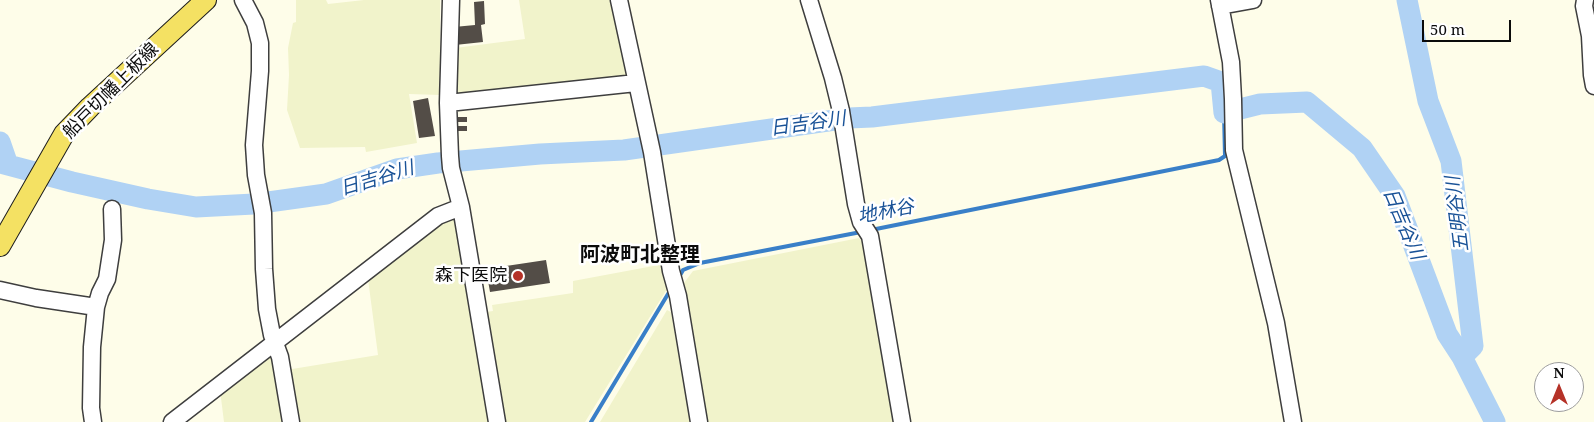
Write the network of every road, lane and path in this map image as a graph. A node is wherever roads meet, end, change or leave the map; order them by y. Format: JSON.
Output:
{"nodes":[{"id":1,"x":206,"y":0,"type":"edge"},
{"id":2,"x":243,"y":0,"type":"edge"},
{"id":3,"x":451,"y":0,"type":"edge"},
{"id":4,"x":620,"y":0,"type":"edge"},
{"id":5,"x":809,"y":0,"type":"edge"},
{"id":6,"x":1253,"y":0,"type":"edge"},
{"id":7,"x":1585,"y":0,"type":"edge"},
{"id":8,"x":1219,"y":3,"type":"edge"},
{"id":9,"x":636,"y":83,"type":"junction"},
{"id":10,"x":1594,"y":86,"type":"edge"},
{"id":11,"x":448,"y":103,"type":"junction"},
{"id":12,"x":461,"y":207,"type":"junction"},
{"id":13,"x":112,"y":209,"type":"dead end"},
{"id":14,"x":0,"y":246,"type":"edge"},
{"id":15,"x":0,"y":290,"type":"edge"},
{"id":16,"x":96,"y":307,"type":"junction"},
{"id":17,"x":275,"y":342,"type":"junction"},
{"id":18,"x":93,"y":422,"type":"edge"},
{"id":19,"x":172,"y":422,"type":"edge"},
{"id":20,"x":291,"y":422,"type":"edge"},
{"id":21,"x":497,"y":422,"type":"edge"},
{"id":22,"x":699,"y":422,"type":"edge"},
{"id":23,"x":902,"y":422,"type":"edge"},
{"id":24,"x":1293,"y":422,"type":"edge"}],
"edges":[{"from":1,"to":14,"type":"main road","name":"船戸切幡上板線"},
{"from":2,"to":17,"type":"street"},
{"from":3,"to":11,"type":"street"},
{"from":4,"to":9,"type":"street"},
{"from":5,"to":23,"type":"street"},
{"from":6,"to":8,"type":"street"},
{"from":7,"to":10,"type":"street"},
{"from":8,"to":24,"type":"street"},
{"from":9,"to":11,"type":"street"},
{"from":9,"to":22,"type":"street"},
{"from":11,"to":12,"type":"street"},
{"from":12,"to":17,"type":"street"},
{"from":12,"to":21,"type":"street"},
{"from":13,"to":16,"type":"street"},
{"from":15,"to":16,"type":"street"},
{"from":16,"to":18,"type":"street"},
{"from":17,"to":19,"type":"street"},
{"from":17,"to":20,"type":"street"}]}
